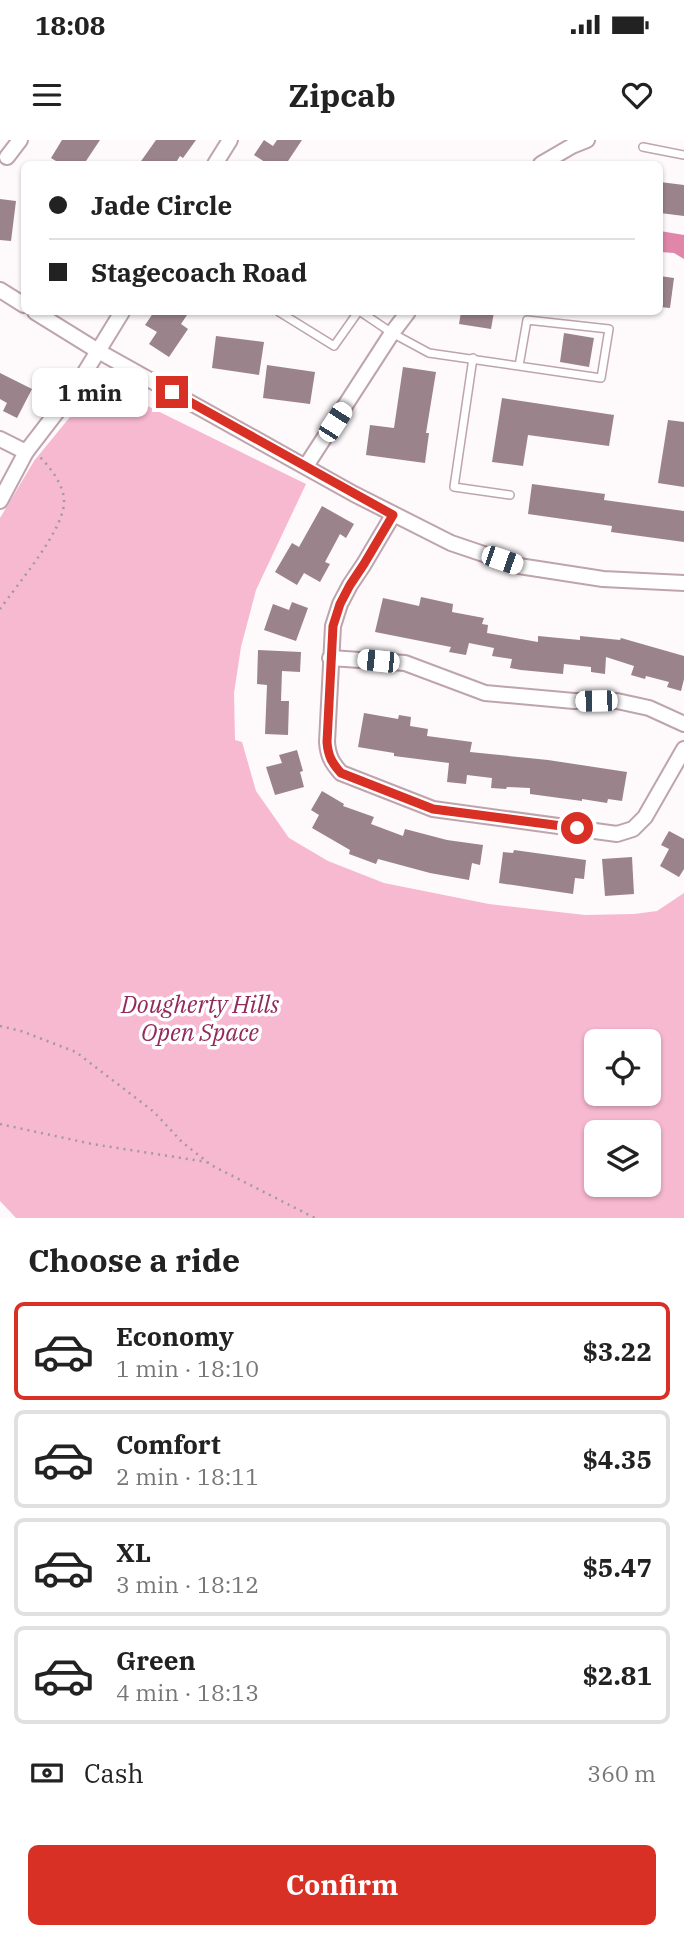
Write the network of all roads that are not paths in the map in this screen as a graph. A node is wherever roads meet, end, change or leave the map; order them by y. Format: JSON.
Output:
{"nodes":[{"id":1,"x":20,"y":140,"type":"edge"},
{"id":2,"x":230,"y":140,"type":"edge"},
{"id":3,"x":587,"y":140,"type":"edge"},
{"id":4,"x":643,"y":147,"type":"dead end"},
{"id":5,"x":684,"y":155,"type":"edge"},
{"id":6,"x":7,"y":157,"type":"dead end"},
{"id":7,"x":217,"y":161,"type":"edge"},
{"id":8,"x":546,"y":161,"type":"edge"},
{"id":9,"x":0,"y":290,"type":"edge"},
{"id":10,"x":21,"y":303,"type":"edge"},
{"id":11,"x":40,"y":315,"type":"edge"},
{"id":12,"x":120,"y":315,"type":"edge"},
{"id":13,"x":284,"y":315,"type":"edge"},
{"id":14,"x":357,"y":315,"type":"edge"},
{"id":15,"x":364,"y":315,"type":"edge"},
{"id":16,"x":406,"y":315,"type":"edge"},
{"id":17,"x":392,"y":333,"type":"junction"},
{"id":18,"x":98,"y":351,"type":"junction"},
{"id":19,"x":473,"y":358,"type":"junction"},
{"id":20,"x":519,"y":366,"type":"junction"},
{"id":21,"x":0,"y":439,"type":"edge"},
{"id":22,"x":26,"y":452,"type":"junction"},
{"id":23,"x":306,"y":466,"type":"junction"},
{"id":24,"x":510,"y":495,"type":"dead end"},
{"id":25,"x":0,"y":501,"type":"edge"},
{"id":26,"x":393,"y":515,"type":"junction"},
{"id":27,"x":684,"y":583,"type":"edge"},
{"id":28,"x":330,"y":658,"type":"junction"},
{"id":29,"x":684,"y":724,"type":"edge"},
{"id":30,"x":684,"y":749,"type":"edge"}],
"edges":[{"from":1,"to":6,"type":"street"},
{"from":2,"to":7,"type":"street"},
{"from":3,"to":8,"type":"street"},
{"from":4,"to":5,"type":"lane"},
{"from":9,"to":10,"type":"street"},
{"from":11,"to":18,"type":"street"},
{"from":12,"to":18,"type":"street"},
{"from":13,"to":14,"type":"lane"},
{"from":15,"to":17,"type":"lane"},
{"from":16,"to":17,"type":"street"},
{"from":17,"to":19,"type":"lane"},
{"from":17,"to":23,"type":"street"},
{"from":18,"to":22,"type":"street"},
{"from":18,"to":23,"type":"street"},
{"from":19,"to":20,"type":"lane"},
{"from":19,"to":24,"type":"lane"},
{"from":20,"to":20,"type":"lane"},
{"from":21,"to":22,"type":"street"},
{"from":22,"to":25,"type":"street"},
{"from":23,"to":26,"type":"street"},
{"from":26,"to":27,"type":"street"},
{"from":26,"to":28,"type":"street"},
{"from":28,"to":29,"type":"street"},
{"from":28,"to":30,"type":"street"}]}
